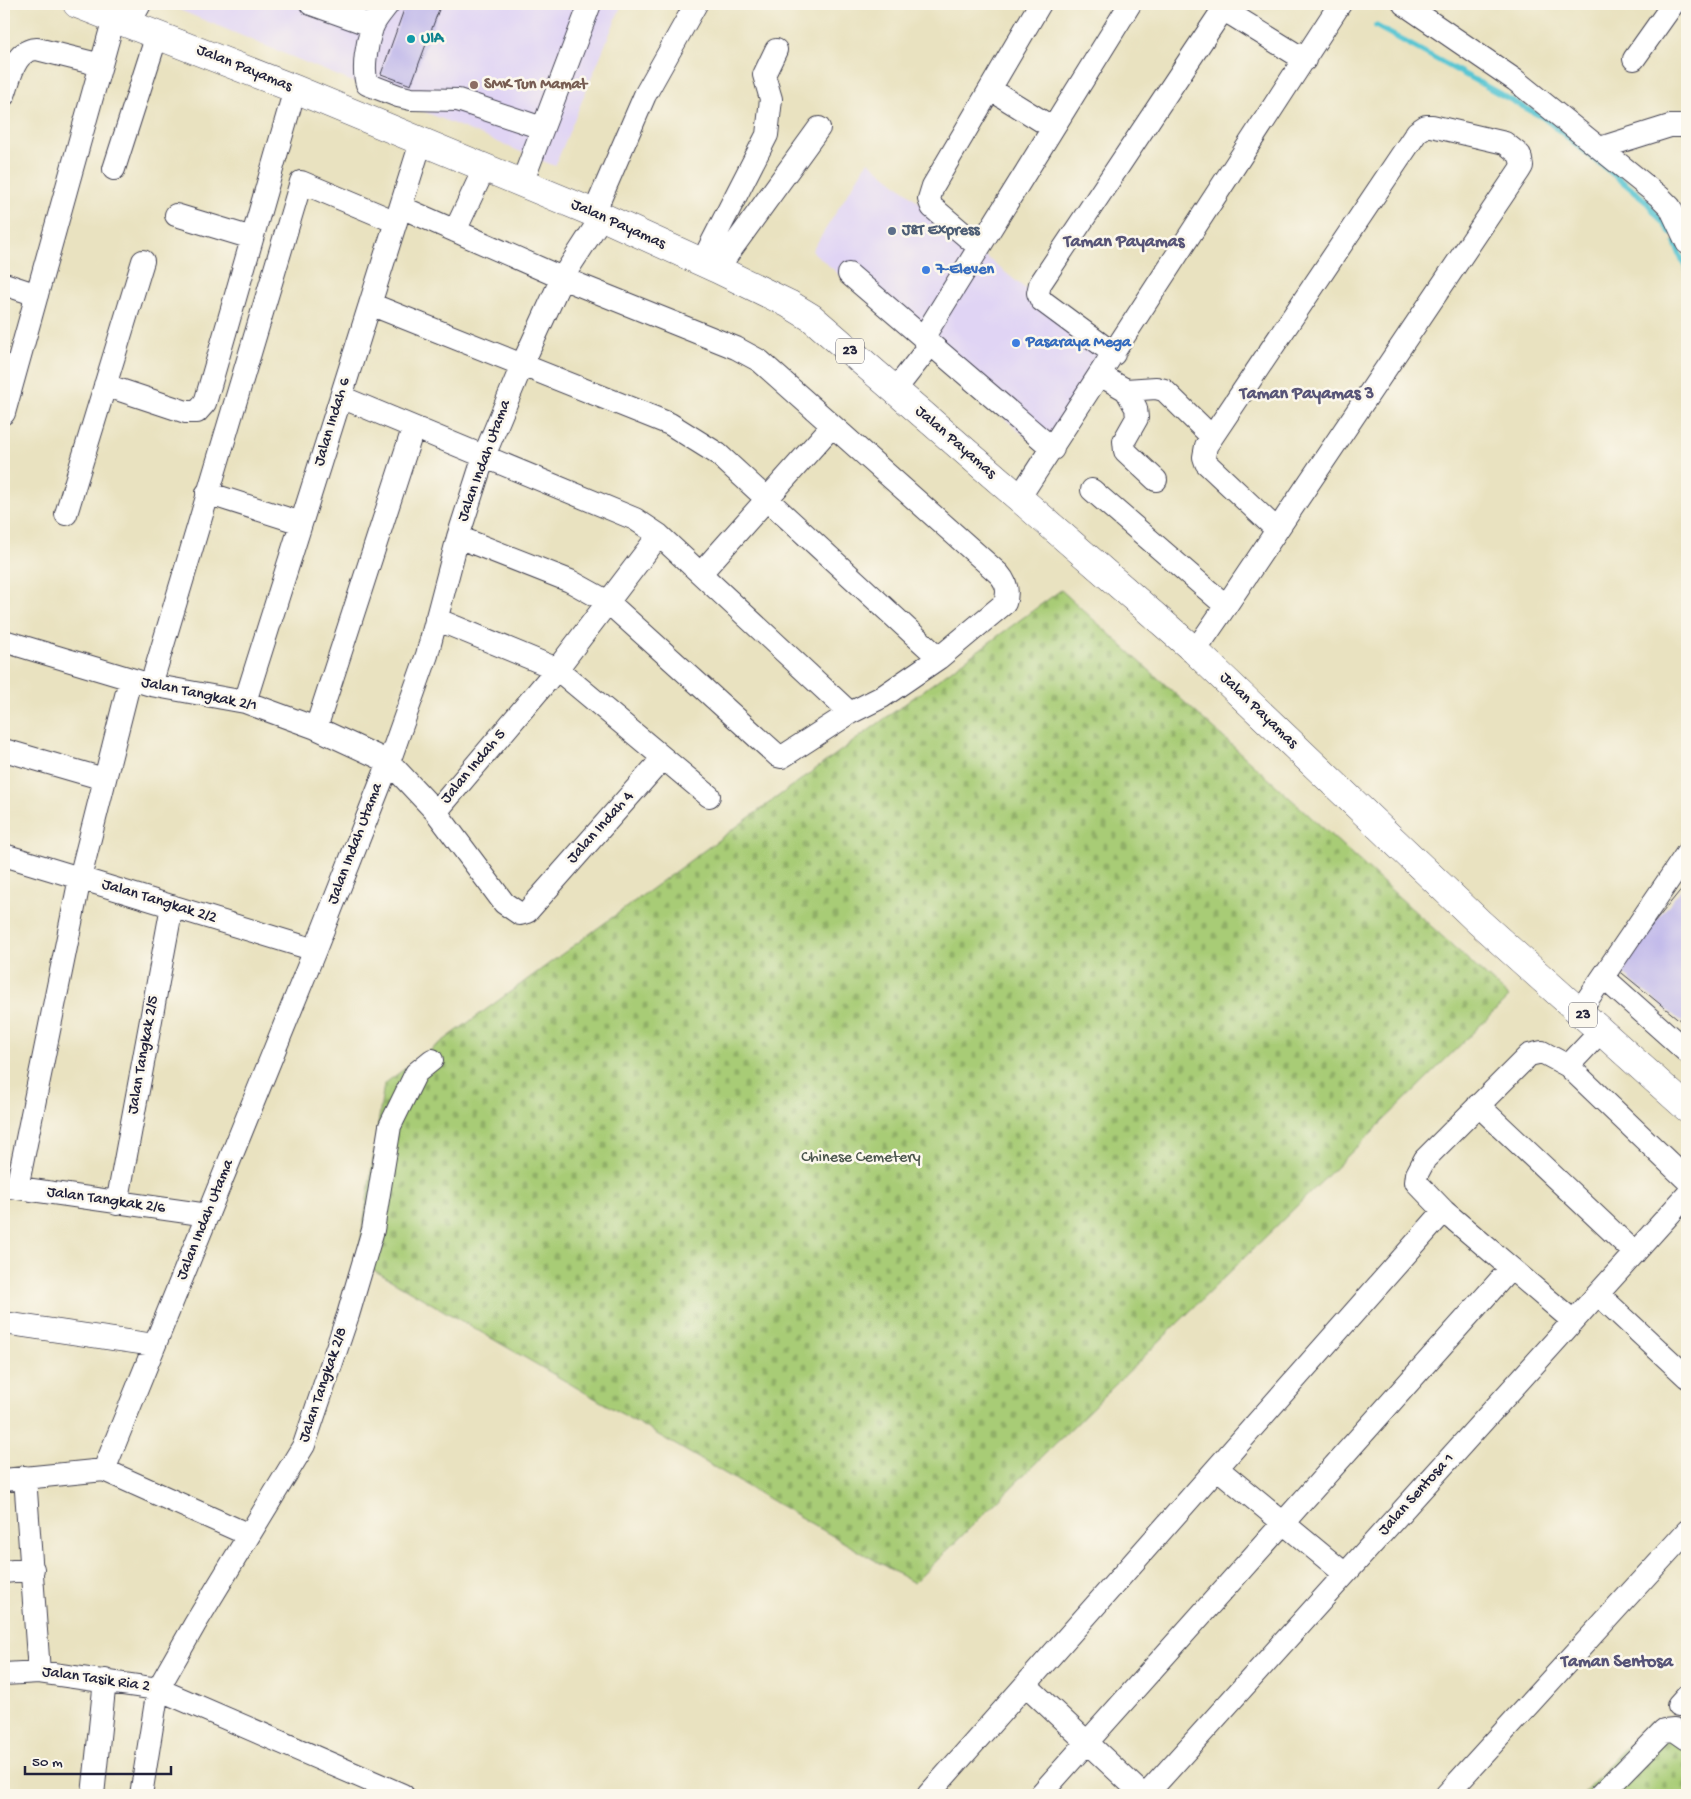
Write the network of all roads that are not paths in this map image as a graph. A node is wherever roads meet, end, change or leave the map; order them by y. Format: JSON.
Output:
{"nodes":[{"id":1,"x":77,"y":4,"type":"edge"},
{"id":2,"x":311,"y":4,"type":"edge"},
{"id":3,"x":388,"y":4,"type":"edge"},
{"id":4,"x":590,"y":4,"type":"edge"},
{"id":5,"x":696,"y":4,"type":"edge"},
{"id":6,"x":1040,"y":4,"type":"edge"},
{"id":7,"x":1130,"y":4,"type":"edge"},
{"id":8,"x":1340,"y":4,"type":"edge"},
{"id":9,"x":1404,"y":4,"type":"edge"},
{"id":10,"x":1673,"y":4,"type":"edge"},
{"id":11,"x":1212,"y":9,"type":"edge"},
{"id":12,"x":128,"y":15,"type":"edge"},
{"id":13,"x":373,"y":26,"type":"junction"},
{"id":14,"x":156,"y":34,"type":"junction"},
{"id":15,"x":776,"y":50,"type":"dead end"},
{"id":16,"x":1634,"y":59,"type":"dead end"},
{"id":17,"x":1305,"y":60,"type":"junction"},
{"id":18,"x":101,"y":65,"type":"junction"},
{"id":19,"x":294,"y":89,"type":"junction"},
{"id":20,"x":990,"y":89,"type":"junction"},
{"id":21,"x":4,"y":95,"type":"edge"},
{"id":22,"x":1687,"y":126,"type":"edge"},
{"id":23,"x":542,"y":128,"type":"junction"},
{"id":24,"x":818,"y":128,"type":"dead end"},
{"id":25,"x":1053,"y":128,"type":"junction"},
{"id":26,"x":421,"y":142,"type":"junction"},
{"id":27,"x":1600,"y":148,"type":"junction"},
{"id":28,"x":272,"y":166,"type":"junction"},
{"id":29,"x":114,"y":169,"type":"dead end"},
{"id":30,"x":484,"y":169,"type":"junction"},
{"id":31,"x":301,"y":182,"type":"junction"},
{"id":32,"x":522,"y":183,"type":"junction"},
{"id":33,"x":398,"y":214,"type":"junction"},
{"id":34,"x":176,"y":215,"type":"dead end"},
{"id":35,"x":598,"y":216,"type":"junction"},
{"id":36,"x":455,"y":231,"type":"junction"},
{"id":37,"x":252,"y":238,"type":"junction"},
{"id":38,"x":1687,"y":242,"type":"edge"},
{"id":39,"x":979,"y":247,"type":"junction"},
{"id":40,"x":143,"y":261,"type":"dead end"},
{"id":41,"x":709,"y":266,"type":"junction"},
{"id":42,"x":849,"y":274,"type":"dead end"},
{"id":43,"x":562,"y":278,"type":"junction"},
{"id":44,"x":4,"y":284,"type":"edge"},
{"id":45,"x":37,"y":295,"type":"junction"},
{"id":46,"x":370,"y":304,"type":"junction"},
{"id":47,"x":927,"y":341,"type":"junction"},
{"id":48,"x":1114,"y":354,"type":"junction"},
{"id":49,"x":522,"y":365,"type":"junction"},
{"id":50,"x":1100,"y":375,"type":"junction"},
{"id":51,"x":105,"y":385,"type":"junction"},
{"id":52,"x":895,"y":390,"type":"junction"},
{"id":53,"x":1126,"y":390,"type":"junction"},
{"id":54,"x":341,"y":397,"type":"junction"},
{"id":55,"x":4,"y":413,"type":"edge"},
{"id":56,"x":832,"y":426,"type":"junction"},
{"id":57,"x":414,"y":429,"type":"junction"},
{"id":58,"x":1212,"y":437,"type":"junction"},
{"id":59,"x":1053,"y":449,"type":"junction"},
{"id":60,"x":484,"y":456,"type":"junction"},
{"id":61,"x":1156,"y":480,"type":"dead end"},
{"id":62,"x":1092,"y":490,"type":"dead end"},
{"id":63,"x":207,"y":492,"type":"junction"},
{"id":64,"x":1019,"y":498,"type":"junction"},
{"id":65,"x":767,"y":500,"type":"junction"},
{"id":66,"x":66,"y":514,"type":"dead end"},
{"id":67,"x":301,"y":523,"type":"junction"},
{"id":68,"x":1277,"y":530,"type":"junction"},
{"id":69,"x":659,"y":535,"type":"junction"},
{"id":70,"x":458,"y":537,"type":"junction"},
{"id":71,"x":701,"y":573,"type":"junction"},
{"id":72,"x":608,"y":602,"type":"junction"},
{"id":73,"x":1226,"y":606,"type":"junction"},
{"id":74,"x":436,"y":619,"type":"junction"},
{"id":75,"x":4,"y":640,"type":"edge"},
{"id":76,"x":1195,"y":651,"type":"junction"},
{"id":77,"x":939,"y":658,"type":"junction"},
{"id":78,"x":557,"y":669,"type":"junction"},
{"id":79,"x":140,"y":682,"type":"junction"},
{"id":80,"x":244,"y":702,"type":"junction"},
{"id":81,"x":850,"y":713,"type":"junction"},
{"id":82,"x":316,"y":728,"type":"junction"},
{"id":83,"x":4,"y":750,"type":"edge"},
{"id":84,"x":663,"y":758,"type":"junction"},
{"id":85,"x":389,"y":762,"type":"junction"},
{"id":86,"x":104,"y":779,"type":"junction"},
{"id":87,"x":708,"y":796,"type":"dead end"},
{"id":88,"x":436,"y":812,"type":"junction"},
{"id":89,"x":1687,"y":853,"type":"edge"},
{"id":90,"x":4,"y":855,"type":"edge"},
{"id":91,"x":80,"y":878,"type":"junction"},
{"id":92,"x":172,"y":906,"type":"junction"},
{"id":93,"x":315,"y":950,"type":"junction"},
{"id":94,"x":1603,"y":977,"type":"junction"},
{"id":95,"x":1579,"y":1012,"type":"junction"},
{"id":96,"x":1601,"y":1031,"type":"junction"},
{"id":97,"x":1687,"y":1052,"type":"edge"},
{"id":98,"x":432,"y":1060,"type":"dead end"},
{"id":99,"x":1568,"y":1066,"type":"junction"},
{"id":100,"x":1478,"y":1105,"type":"junction"},
{"id":101,"x":1687,"y":1108,"type":"edge"},
{"id":102,"x":1687,"y":1180,"type":"edge"},
{"id":103,"x":10,"y":1187,"type":"edge"},
{"id":104,"x":1687,"y":1194,"type":"edge"},
{"id":105,"x":117,"y":1204,"type":"junction"},
{"id":106,"x":1444,"y":1211,"type":"junction"},
{"id":107,"x":208,"y":1216,"type":"junction"},
{"id":108,"x":1634,"y":1253,"type":"junction"},
{"id":109,"x":1511,"y":1268,"type":"junction"},
{"id":110,"x":1598,"y":1294,"type":"junction"},
{"id":111,"x":1573,"y":1321,"type":"junction"},
{"id":112,"x":4,"y":1323,"type":"edge"},
{"id":113,"x":154,"y":1345,"type":"junction"},
{"id":114,"x":1687,"y":1377,"type":"edge"},
{"id":115,"x":1218,"y":1469,"type":"junction"},
{"id":116,"x":104,"y":1470,"type":"junction"},
{"id":117,"x":15,"y":1479,"type":"edge"},
{"id":118,"x":1283,"y":1523,"type":"junction"},
{"id":119,"x":1687,"y":1531,"type":"edge"},
{"id":120,"x":250,"y":1536,"type":"junction"},
{"id":121,"x":33,"y":1569,"type":"junction"},
{"id":122,"x":4,"y":1572,"type":"edge"},
{"id":123,"x":1346,"y":1574,"type":"junction"},
{"id":124,"x":39,"y":1672,"type":"junction"},
{"id":125,"x":4,"y":1679,"type":"edge"},
{"id":126,"x":105,"y":1680,"type":"junction"},
{"id":127,"x":1026,"y":1685,"type":"junction"},
{"id":128,"x":158,"y":1689,"type":"junction"},
{"id":129,"x":1687,"y":1739,"type":"edge"},
{"id":130,"x":1087,"y":1743,"type":"junction"},
{"id":131,"x":93,"y":1795,"type":"edge"},
{"id":132,"x":141,"y":1795,"type":"edge"},
{"id":133,"x":403,"y":1795,"type":"edge"},
{"id":134,"x":928,"y":1795,"type":"edge"},
{"id":135,"x":1040,"y":1795,"type":"edge"},
{"id":136,"x":1145,"y":1795,"type":"edge"},
{"id":137,"x":1446,"y":1795,"type":"edge"},
{"id":138,"x":1601,"y":1795,"type":"edge"}],
"edges":[{"from":1,"to":12,"type":"highway","name":"Jalan Payamas","number":"23"},
{"from":2,"to":13,"type":"street"},
{"from":3,"to":13,"type":"street"},
{"from":4,"to":23,"type":"street"},
{"from":5,"to":35,"type":"street","name":"Jalan Indah Utama"},
{"from":6,"to":20,"type":"street"},
{"from":7,"to":25,"type":"street"},
{"from":8,"to":17,"type":"street"},
{"from":9,"to":27,"type":"street"},
{"from":10,"to":16,"type":"street"},
{"from":11,"to":17,"type":"street"},
{"from":11,"to":48,"type":"street"},
{"from":12,"to":14,"type":"highway","name":"Jalan Payamas","number":"23"},
{"from":12,"to":18,"type":"street"},
{"from":13,"to":23,"type":"street"},
{"from":14,"to":19,"type":"highway","name":"Jalan Payamas","number":"23"},
{"from":14,"to":29,"type":"street"},
{"from":15,"to":41,"type":"street"},
{"from":17,"to":48,"type":"street"},
{"from":18,"to":21,"type":"street"},
{"from":18,"to":45,"type":"street"},
{"from":19,"to":26,"type":"highway","name":"Jalan Payamas","number":"23"},
{"from":19,"to":28,"type":"street"},
{"from":20,"to":25,"type":"street"},
{"from":20,"to":39,"type":"street"},
{"from":22,"to":27,"type":"street"},
{"from":23,"to":32,"type":"street"},
{"from":24,"to":41,"type":"street"},
{"from":25,"to":39,"type":"street"},
{"from":26,"to":30,"type":"highway","name":"Jalan Payamas","number":"23"},
{"from":26,"to":33,"type":"street","name":"Jalan Indah 6"},
{"from":27,"to":38,"type":"street"},
{"from":28,"to":31,"type":"street"},
{"from":28,"to":37,"type":"street"},
{"from":30,"to":32,"type":"highway","name":"Jalan Payamas","number":"23"},
{"from":30,"to":36,"type":"street"},
{"from":31,"to":33,"type":"street"},
{"from":31,"to":63,"type":"street"},
{"from":32,"to":35,"type":"highway","name":"Jalan Payamas","number":"23"},
{"from":33,"to":36,"type":"street"},
{"from":33,"to":46,"type":"street","name":"Jalan Indah 6"},
{"from":34,"to":37,"type":"street"},
{"from":35,"to":41,"type":"highway","name":"Jalan Payamas","number":"23"},
{"from":35,"to":43,"type":"street","name":"Jalan Indah Utama"},
{"from":36,"to":43,"type":"street"},
{"from":37,"to":51,"type":"street"},
{"from":39,"to":47,"type":"street"},
{"from":40,"to":51,"type":"street"},
{"from":41,"to":52,"type":"highway","name":"Jalan Payamas","number":"23"},
{"from":42,"to":47,"type":"street"},
{"from":43,"to":49,"type":"street","name":"Jalan Indah Utama"},
{"from":43,"to":56,"type":"street"},
{"from":44,"to":45,"type":"street"},
{"from":45,"to":55,"type":"street"},
{"from":46,"to":49,"type":"street"},
{"from":46,"to":54,"type":"street","name":"Jalan Indah 6"},
{"from":47,"to":52,"type":"street"},
{"from":47,"to":59,"type":"street"},
{"from":48,"to":50,"type":"street"},
{"from":49,"to":60,"type":"street","name":"Jalan Indah Utama"},
{"from":49,"to":65,"type":"street"},
{"from":50,"to":53,"type":"street"},
{"from":50,"to":59,"type":"street"},
{"from":51,"to":66,"type":"street"},
{"from":52,"to":64,"type":"highway","name":"Jalan Payamas","number":"23"},
{"from":53,"to":58,"type":"street"},
{"from":53,"to":61,"type":"street"},
{"from":54,"to":57,"type":"street"},
{"from":54,"to":67,"type":"street","name":"Jalan Indah 6"},
{"from":56,"to":65,"type":"street"},
{"from":56,"to":77,"type":"street"},
{"from":57,"to":60,"type":"street"},
{"from":57,"to":82,"type":"street"},
{"from":58,"to":68,"type":"street"},
{"from":58,"to":68,"type":"street"},
{"from":59,"to":64,"type":"street"},
{"from":60,"to":69,"type":"street"},
{"from":60,"to":70,"type":"street","name":"Jalan Indah Utama"},
{"from":62,"to":73,"type":"street"},
{"from":63,"to":67,"type":"street"},
{"from":63,"to":79,"type":"street"},
{"from":64,"to":76,"type":"highway","name":"Jalan Payamas","number":"23"},
{"from":65,"to":71,"type":"street"},
{"from":65,"to":77,"type":"street"},
{"from":67,"to":80,"type":"street","name":"Jalan Indah 6"},
{"from":68,"to":73,"type":"street"},
{"from":69,"to":71,"type":"street"},
{"from":69,"to":72,"type":"street","name":"Jalan Indah 5"},
{"from":70,"to":72,"type":"street"},
{"from":70,"to":74,"type":"street","name":"Jalan Indah Utama"},
{"from":71,"to":81,"type":"street"},
{"from":72,"to":78,"type":"street","name":"Jalan Indah 5"},
{"from":72,"to":81,"type":"street"},
{"from":73,"to":76,"type":"street"},
{"from":74,"to":78,"type":"street"},
{"from":74,"to":85,"type":"street","name":"Jalan Indah Utama"},
{"from":75,"to":79,"type":"street","name":"Jalan Tangkak 2/1"},
{"from":76,"to":95,"type":"highway","name":"Jalan Payamas","number":"23"},
{"from":77,"to":81,"type":"street"},
{"from":78,"to":84,"type":"street"},
{"from":78,"to":88,"type":"street","name":"Jalan Indah 5"},
{"from":79,"to":80,"type":"street","name":"Jalan Tangkak 2/1"},
{"from":79,"to":86,"type":"street"},
{"from":80,"to":82,"type":"street","name":"Jalan Tangkak 2/1"},
{"from":82,"to":85,"type":"street","name":"Jalan Tangkak 2/1"},
{"from":83,"to":86,"type":"street"},
{"from":84,"to":87,"type":"street"},
{"from":84,"to":88,"type":"street","name":"Jalan Indah 4"},
{"from":85,"to":88,"type":"street","name":"Jalan Indah 5"},
{"from":85,"to":93,"type":"street","name":"Jalan Indah Utama"},
{"from":86,"to":91,"type":"street"},
{"from":89,"to":94,"type":"street"},
{"from":90,"to":91,"type":"street","name":"Jalan Tangkak 2/2"},
{"from":91,"to":92,"type":"street","name":"Jalan Tangkak 2/2"},
{"from":91,"to":103,"type":"street"},
{"from":92,"to":93,"type":"street","name":"Jalan Tangkak 2/2"},
{"from":92,"to":105,"type":"street","name":"Jalan Tangkak 2/5"},
{"from":93,"to":107,"type":"street","name":"Jalan Indah Utama"},
{"from":94,"to":95,"type":"street"},
{"from":94,"to":97,"type":"street"},
{"from":95,"to":96,"type":"highway","name":"Jalan Payamas","number":"23"},
{"from":96,"to":99,"type":"street"},
{"from":96,"to":101,"type":"highway","name":"Jalan Payamas","number":"23"},
{"from":98,"to":120,"type":"street","name":"Jalan Tangkak 2/8"},
{"from":99,"to":100,"type":"street"},
{"from":99,"to":102,"type":"street"},
{"from":100,"to":106,"type":"street"},
{"from":100,"to":108,"type":"street"},
{"from":103,"to":105,"type":"street","name":"Jalan Tangkak 2/6"},
{"from":104,"to":108,"type":"street","name":"Jalan Sentosa 1"},
{"from":105,"to":107,"type":"street","name":"Jalan Tangkak 2/6"},
{"from":106,"to":109,"type":"street"},
{"from":106,"to":115,"type":"street"},
{"from":107,"to":113,"type":"street","name":"Jalan Indah Utama"},
{"from":108,"to":110,"type":"street","name":"Jalan Sentosa 1"},
{"from":109,"to":111,"type":"street"},
{"from":109,"to":118,"type":"street"},
{"from":110,"to":111,"type":"street","name":"Jalan Sentosa 1"},
{"from":110,"to":114,"type":"street"},
{"from":111,"to":123,"type":"street","name":"Jalan Sentosa 1"},
{"from":112,"to":113,"type":"street"},
{"from":113,"to":116,"type":"street","name":"Jalan Indah Utama"},
{"from":115,"to":118,"type":"street"},
{"from":115,"to":127,"type":"street"},
{"from":116,"to":117,"type":"street"},
{"from":116,"to":120,"type":"street"},
{"from":117,"to":121,"type":"street"},
{"from":118,"to":123,"type":"street"},
{"from":118,"to":130,"type":"street"},
{"from":119,"to":137,"type":"street"},
{"from":120,"to":128,"type":"street","name":"Jalan Tangkak 2/8"},
{"from":121,"to":122,"type":"street"},
{"from":121,"to":124,"type":"street"},
{"from":123,"to":136,"type":"street","name":"Jalan Sentosa 1"},
{"from":124,"to":125,"type":"street","name":"Jalan Tasik Ria 2"},
{"from":124,"to":126,"type":"street","name":"Jalan Tasik Ria 2"},
{"from":126,"to":128,"type":"street","name":"Jalan Tasik Ria 2"},
{"from":126,"to":131,"type":"street"},
{"from":127,"to":130,"type":"street"},
{"from":127,"to":134,"type":"street"},
{"from":128,"to":132,"type":"street"},
{"from":128,"to":133,"type":"street","name":"Jalan Tasik Ria 2"},
{"from":129,"to":138,"type":"street"},
{"from":130,"to":135,"type":"street"},
{"from":130,"to":136,"type":"street"}]}
